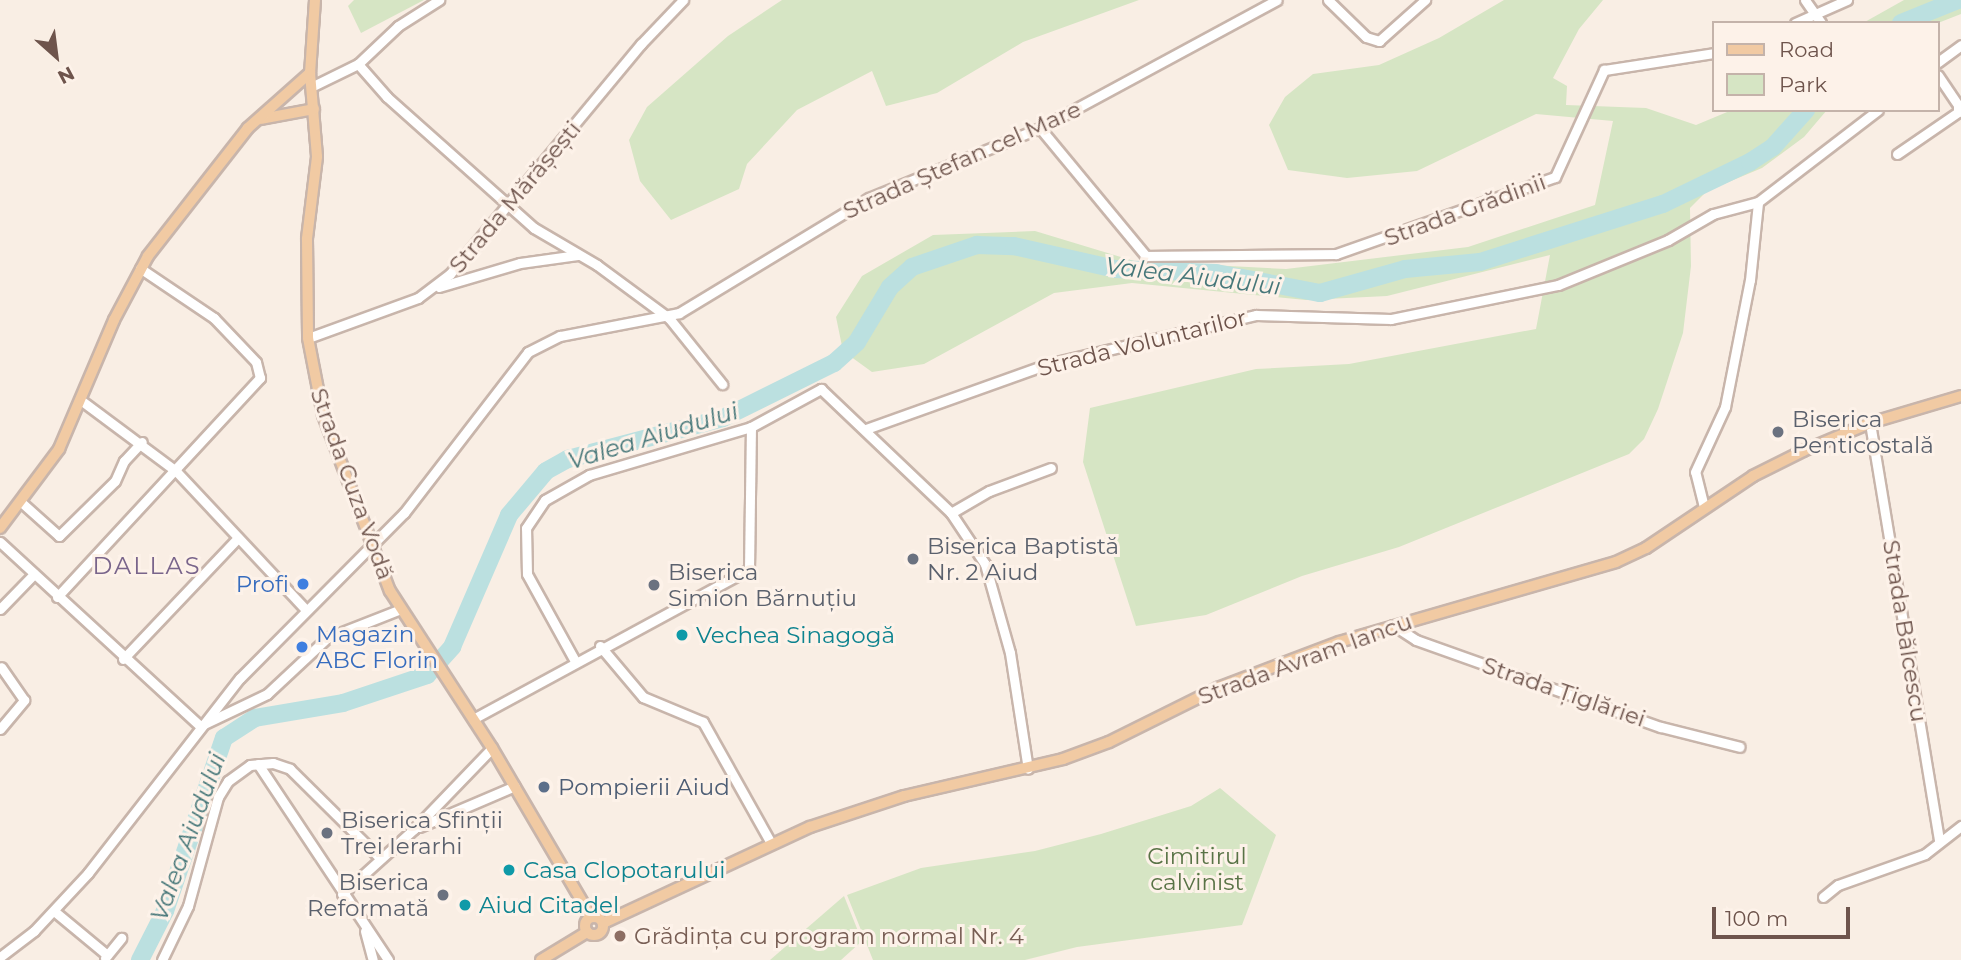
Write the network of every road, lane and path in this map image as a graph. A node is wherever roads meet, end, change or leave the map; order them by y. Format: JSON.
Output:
{"nodes":[{"id":1,"x":316,"y":0,"type":"edge"},
{"id":2,"x":439,"y":0,"type":"edge"},
{"id":3,"x":683,"y":0,"type":"edge"},
{"id":4,"x":1277,"y":0,"type":"edge"},
{"id":5,"x":1328,"y":0,"type":"edge"},
{"id":6,"x":1425,"y":0,"type":"edge"},
{"id":7,"x":1805,"y":0,"type":"edge"},
{"id":8,"x":1847,"y":0,"type":"edge"},
{"id":9,"x":1818,"y":19,"type":"edge"},
{"id":10,"x":1961,"y":45,"type":"edge"},
{"id":11,"x":1713,"y":53,"type":"edge"},
{"id":12,"x":1940,"y":61,"type":"edge"},
{"id":13,"x":358,"y":64,"type":"junction"},
{"id":14,"x":310,"y":73,"type":"junction"},
{"id":15,"x":1940,"y":78,"type":"edge"},
{"id":16,"x":311,"y":87,"type":"junction"},
{"id":17,"x":314,"y":109,"type":"junction"},
{"id":18,"x":1875,"y":112,"type":"edge"},
{"id":19,"x":258,"y":119,"type":"junction"},
{"id":20,"x":1040,"y":128,"type":"junction"},
{"id":21,"x":1897,"y":154,"type":"dead end"},
{"id":22,"x":1758,"y":202,"type":"junction"},
{"id":23,"x":511,"y":206,"type":"junction"},
{"id":24,"x":577,"y":255,"type":"junction"},
{"id":25,"x":140,"y":268,"type":"junction"},
{"id":26,"x":435,"y":288,"type":"junction"},
{"id":27,"x":669,"y":318,"type":"junction"},
{"id":28,"x":308,"y":338,"type":"junction"},
{"id":29,"x":722,"y":384,"type":"dead end"},
{"id":30,"x":1961,"y":396,"type":"edge"},
{"id":31,"x":82,"y":401,"type":"junction"},
{"id":32,"x":1870,"y":423,"type":"junction"},
{"id":33,"x":751,"y":427,"type":"junction"},
{"id":34,"x":866,"y":429,"type":"junction"},
{"id":35,"x":142,"y":442,"type":"junction"},
{"id":36,"x":1051,"y":468,"type":"dead end"},
{"id":37,"x":176,"y":471,"type":"junction"},
{"id":38,"x":21,"y":502,"type":"junction"},
{"id":39,"x":1704,"y":507,"type":"junction"},
{"id":40,"x":951,"y":513,"type":"junction"},
{"id":41,"x":0,"y":528,"type":"edge"},
{"id":42,"x":238,"y":538,"type":"junction"},
{"id":43,"x":0,"y":542,"type":"edge"},
{"id":44,"x":371,"y":548,"type":"junction"},
{"id":45,"x":34,"y":574,"type":"junction"},
{"id":46,"x":57,"y":597,"type":"junction"},
{"id":47,"x":0,"y":609,"type":"edge"},
{"id":48,"x":401,"y":609,"type":"junction"},
{"id":49,"x":306,"y":610,"type":"junction"},
{"id":50,"x":1393,"y":625,"type":"junction"},
{"id":51,"x":600,"y":646,"type":"junction"},
{"id":52,"x":123,"y":660,"type":"junction"},
{"id":53,"x":575,"y":661,"type":"junction"},
{"id":54,"x":0,"y":667,"type":"edge"},
{"id":55,"x":473,"y":719,"type":"junction"},
{"id":56,"x":201,"y":726,"type":"junction"},
{"id":57,"x":0,"y":729,"type":"edge"},
{"id":58,"x":1740,"y":747,"type":"dead end"},
{"id":59,"x":492,"y":748,"type":"junction"},
{"id":60,"x":258,"y":764,"type":"junction"},
{"id":61,"x":1028,"y":769,"type":"junction"},
{"id":62,"x":515,"y":786,"type":"junction"},
{"id":63,"x":1961,"y":825,"type":"edge"},
{"id":64,"x":414,"y":829,"type":"junction"},
{"id":65,"x":1940,"y":840,"type":"junction"},
{"id":66,"x":771,"y":843,"type":"junction"},
{"id":67,"x":379,"y":857,"type":"junction"},
{"id":68,"x":342,"y":894,"type":"junction"},
{"id":69,"x":1823,"y":897,"type":"dead end"},
{"id":70,"x":54,"y":911,"type":"junction"},
{"id":71,"x":591,"y":917,"type":"junction"},
{"id":72,"x":603,"y":923,"type":"junction"},
{"id":73,"x":364,"y":926,"type":"junction"},
{"id":74,"x":587,"y":932,"type":"junction"},
{"id":75,"x":121,"y":938,"type":"dead end"},
{"id":76,"x":0,"y":957,"type":"edge"},
{"id":77,"x":105,"y":958,"type":"edge"},
{"id":78,"x":162,"y":960,"type":"edge"},
{"id":79,"x":373,"y":960,"type":"edge"},
{"id":80,"x":388,"y":960,"type":"edge"},
{"id":81,"x":541,"y":960,"type":"edge"}],
"edges":[{"from":1,"to":14,"type":"main road","name":"Strada Cuza Vodă"},
{"from":2,"to":13,"type":"street"},
{"from":3,"to":23,"type":"street","name":"Strada Mărășești"},
{"from":4,"to":20,"type":"street","name":"Strada Ștefan cel Mare"},
{"from":5,"to":6,"type":"street"},
{"from":7,"to":9,"type":"street"},
{"from":8,"to":9,"type":"street"},
{"from":10,"to":12,"type":"street"},
{"from":11,"to":20,"type":"street","name":"Strada Grădinii"},
{"from":13,"to":16,"type":"street"},
{"from":13,"to":23,"type":"street"},
{"from":14,"to":16,"type":"main road","name":"Strada Cuza Vodă"},
{"from":14,"to":19,"type":"main road"},
{"from":15,"to":21,"type":"street"},
{"from":16,"to":17,"type":"main road","name":"Strada Cuza Vodă"},
{"from":17,"to":19,"type":"main road"},
{"from":17,"to":28,"type":"main road","name":"Strada Cuza Vodă"},
{"from":18,"to":22,"type":"street","name":"Strada Voluntarilor"},
{"from":19,"to":25,"type":"main road"},
{"from":20,"to":27,"type":"street","name":"Strada Ștefan cel Mare"},
{"from":22,"to":34,"type":"street","name":"Strada Voluntarilor"},
{"from":22,"to":39,"type":"street"},
{"from":23,"to":24,"type":"street"},
{"from":23,"to":26,"type":"street","name":"Strada Mărășești"},
{"from":24,"to":26,"type":"street"},
{"from":24,"to":27,"type":"street"},
{"from":25,"to":31,"type":"main road"},
{"from":25,"to":37,"type":"street"},
{"from":26,"to":28,"type":"street","name":"Strada Mărășești"},
{"from":27,"to":29,"type":"street"},
{"from":27,"to":44,"type":"street","name":"Strada Ștefan cel Mare"},
{"from":28,"to":44,"type":"main road","name":"Strada Cuza Vodă"},
{"from":30,"to":32,"type":"main road","name":"Strada Avram Iancu"},
{"from":31,"to":35,"type":"street"},
{"from":31,"to":38,"type":"main road"},
{"from":32,"to":39,"type":"main road","name":"Strada Avram Iancu"},
{"from":32,"to":65,"type":"street","name":"Strada Bălcescu"},
{"from":33,"to":34,"type":"street"},
{"from":33,"to":51,"type":"street"},
{"from":33,"to":53,"type":"street"},
{"from":34,"to":40,"type":"street"},
{"from":35,"to":37,"type":"street"},
{"from":35,"to":38,"type":"street"},
{"from":36,"to":40,"type":"street"},
{"from":37,"to":42,"type":"street"},
{"from":37,"to":46,"type":"street"},
{"from":38,"to":41,"type":"main road"},
{"from":39,"to":50,"type":"main road","name":"Strada Avram Iancu"},
{"from":40,"to":61,"type":"street"},
{"from":42,"to":49,"type":"street"},
{"from":42,"to":52,"type":"street"},
{"from":43,"to":45,"type":"street"},
{"from":44,"to":48,"type":"main road","name":"Strada Cuza Vodă"},
{"from":44,"to":49,"type":"street","name":"Strada Ștefan cel Mare"},
{"from":45,"to":46,"type":"street"},
{"from":45,"to":47,"type":"street"},
{"from":46,"to":52,"type":"street"},
{"from":48,"to":55,"type":"main road","name":"Strada Cuza Vodă"},
{"from":48,"to":56,"type":"street"},
{"from":49,"to":56,"type":"street","name":"Strada Ștefan cel Mare"},
{"from":50,"to":58,"type":"street","name":"Strada Țiglăriei"},
{"from":50,"to":61,"type":"main road","name":"Strada Avram Iancu"},
{"from":51,"to":53,"type":"street"},
{"from":51,"to":66,"type":"street"},
{"from":52,"to":56,"type":"street"},
{"from":53,"to":55,"type":"street"},
{"from":54,"to":57,"type":"street"},
{"from":55,"to":59,"type":"main road","name":"Strada Cuza Vodă"},
{"from":56,"to":70,"type":"street","name":"Strada Ștefan cel Mare"},
{"from":59,"to":62,"type":"main road","name":"Strada Cuza Vodă"},
{"from":59,"to":64,"type":"street"},
{"from":60,"to":67,"type":"street"},
{"from":60,"to":68,"type":"street"},
{"from":60,"to":78,"type":"street"},
{"from":61,"to":66,"type":"main road","name":"Strada Avram Iancu"},
{"from":62,"to":64,"type":"street"},
{"from":62,"to":71,"type":"main road","name":"Strada Cuza Vodă"},
{"from":63,"to":65,"type":"street"},
{"from":64,"to":67,"type":"street"},
{"from":65,"to":69,"type":"street"},
{"from":66,"to":72,"type":"main road","name":"Strada Avram Iancu"},
{"from":67,"to":68,"type":"street"},
{"from":68,"to":73,"type":"street"},
{"from":70,"to":76,"type":"street","name":"Strada Ștefan cel Mare"},
{"from":70,"to":77,"type":"street"},
{"from":71,"to":72,"type":"main road"},
{"from":71,"to":74,"type":"main road"},
{"from":72,"to":74,"type":"main road","name":"Strada Avram Iancu"},
{"from":73,"to":79,"type":"street"},
{"from":73,"to":80,"type":"street"},
{"from":74,"to":81,"type":"main road"},
{"from":75,"to":77,"type":"street"}]}
